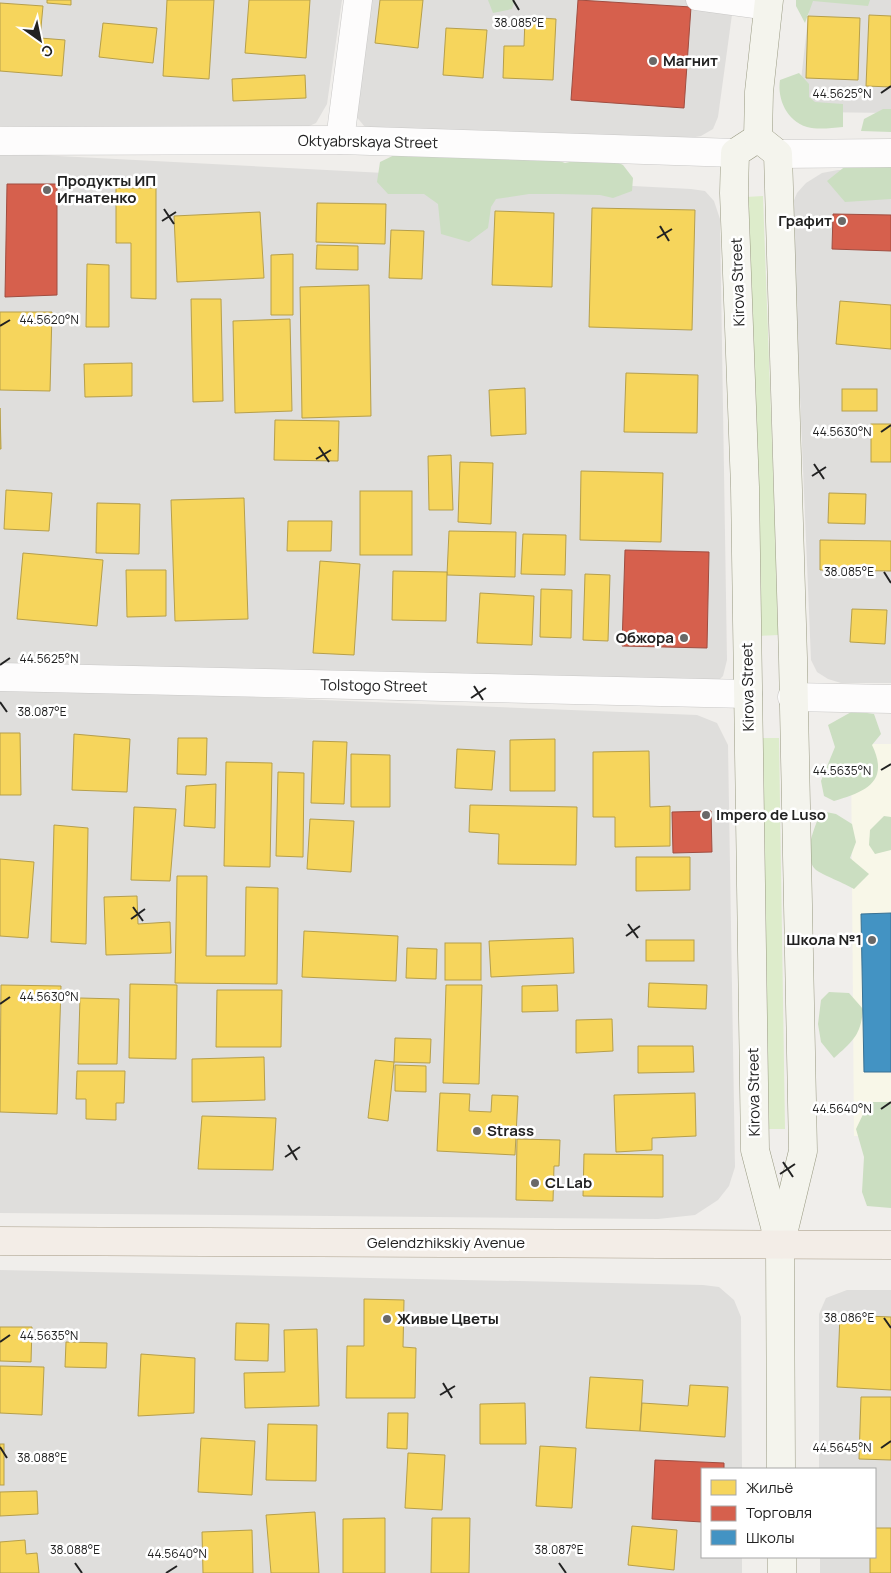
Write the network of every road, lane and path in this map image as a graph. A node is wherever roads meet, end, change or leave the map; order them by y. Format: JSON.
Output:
{"nodes":[{"id":1,"x":358,"y":0,"type":"edge"},
{"id":2,"x":696,"y":0,"type":"edge"},
{"id":3,"x":769,"y":5,"type":"edge"},
{"id":4,"x":340,"y":140,"type":"junction"},
{"id":5,"x":0,"y":141,"type":"edge"},
{"id":6,"x":768,"y":146,"type":"junction"},
{"id":7,"x":735,"y":153,"type":"junction"},
{"id":8,"x":891,"y":154,"type":"edge"},
{"id":9,"x":0,"y":677,"type":"edge"},
{"id":10,"x":748,"y":694,"type":"junction"},
{"id":11,"x":792,"y":697,"type":"junction"},
{"id":12,"x":891,"y":699,"type":"edge"},
{"id":13,"x":0,"y":1241,"type":"edge"},
{"id":14,"x":891,"y":1245,"type":"edge"},
{"id":15,"x":780,"y":1246,"type":"junction"},
{"id":16,"x":782,"y":1468,"type":"edge"},
{"id":17,"x":782,"y":1558,"type":"edge"},
{"id":18,"x":782,"y":1573,"type":"edge"}],
"edges":[{"from":1,"to":4,"type":"street"},
{"from":2,"to":3,"type":"lane"},
{"from":3,"to":6,"type":"main road","name":"Kirova Street"},
{"from":4,"to":5,"type":"street","name":"Oktyabrskaya Street"},
{"from":4,"to":7,"type":"street","name":"Oktyabrskaya Street"},
{"from":6,"to":7,"type":"main road"},
{"from":6,"to":8,"type":"street"},
{"from":6,"to":11,"type":"main road","name":"Kirova Street"},
{"from":7,"to":10,"type":"main road","name":"Kirova Street"},
{"from":9,"to":10,"type":"street","name":"Tolstogo Street"},
{"from":10,"to":15,"type":"main road","name":"Kirova Street"},
{"from":11,"to":12,"type":"street"},
{"from":11,"to":15,"type":"main road","name":"Kirova Street"},
{"from":13,"to":15,"type":"main road","name":"Gelendzhikskiy Avenue"},
{"from":14,"to":15,"type":"main road","name":"Gelendzhikskiy Avenue"},
{"from":15,"to":16,"type":"main road","name":"Kirova Street"},
{"from":17,"to":18,"type":"main road"}]}
